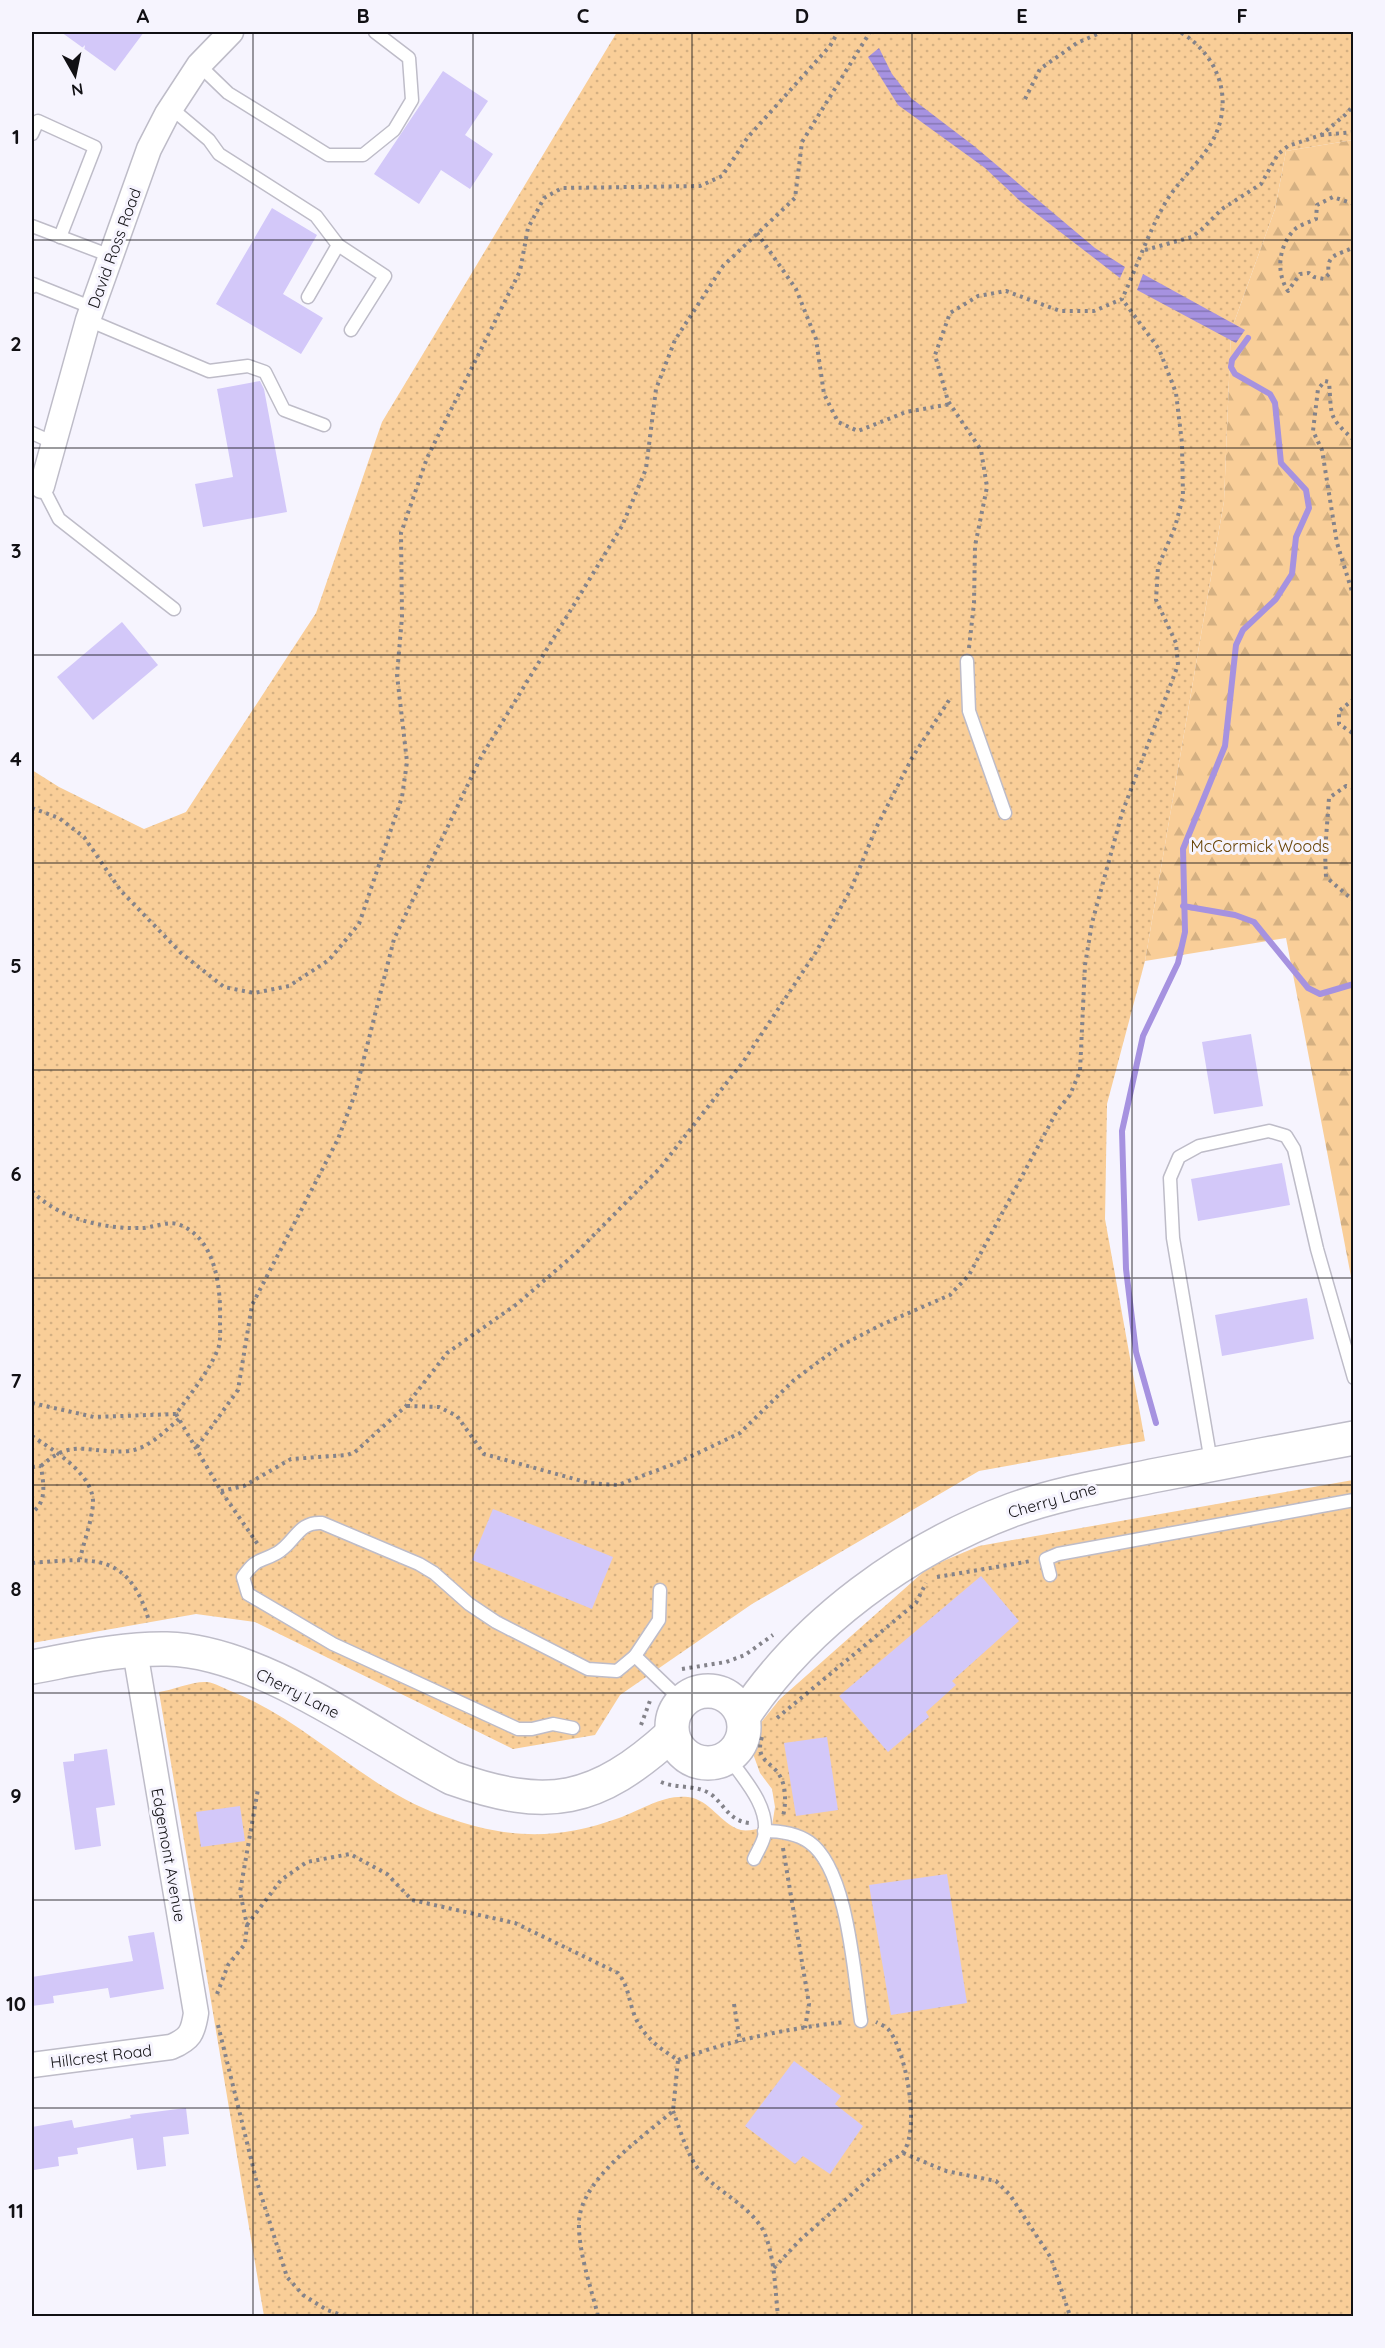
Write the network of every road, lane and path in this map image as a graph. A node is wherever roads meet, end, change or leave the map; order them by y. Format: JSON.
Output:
{"nodes":[{"id":1,"x":231,"y":32,"type":"edge"},
{"id":2,"x":375,"y":32,"type":"edge"},
{"id":3,"x":838,"y":32,"type":"edge"},
{"id":4,"x":870,"y":32,"type":"edge"},
{"id":5,"x":1102,"y":32,"type":"edge"},
{"id":6,"x":1180,"y":32,"type":"edge"},
{"id":7,"x":199,"y":65,"type":"junction"},
{"id":8,"x":1025,"y":99,"type":"dead end"},
{"id":9,"x":1353,"y":105,"type":"edge"},
{"id":10,"x":171,"y":108,"type":"junction"},
{"id":11,"x":1353,"y":132,"type":"edge"},
{"id":12,"x":32,"y":134,"type":"edge"},
{"id":13,"x":1321,"y":135,"type":"junction"},
{"id":14,"x":1353,"y":204,"type":"edge"},
{"id":15,"x":32,"y":226,"type":"edge"},
{"id":16,"x":757,"y":233,"type":"junction"},
{"id":17,"x":60,"y":237,"type":"junction"},
{"id":18,"x":338,"y":244,"type":"junction"},
{"id":19,"x":1353,"y":248,"type":"edge"},
{"id":20,"x":1145,"y":250,"type":"junction"},
{"id":21,"x":111,"y":256,"type":"junction"},
{"id":22,"x":32,"y":287,"type":"edge"},
{"id":23,"x":308,"y":297,"type":"dead end"},
{"id":24,"x":1122,"y":299,"type":"junction"},
{"id":25,"x":91,"y":314,"type":"junction"},
{"id":26,"x":351,"y":330,"type":"dead end"},
{"id":27,"x":951,"y":404,"type":"junction"},
{"id":28,"x":324,"y":426,"type":"dead end"},
{"id":29,"x":32,"y":433,"type":"edge"},
{"id":30,"x":1353,"y":440,"type":"edge"},
{"id":31,"x":54,"y":443,"type":"junction"},
{"id":32,"x":37,"y":484,"type":"edge"},
{"id":33,"x":1353,"y":598,"type":"edge"},
{"id":34,"x":174,"y":609,"type":"dead end"},
{"id":35,"x":967,"y":661,"type":"junction"},
{"id":36,"x":1353,"y":699,"type":"edge"},
{"id":37,"x":1353,"y":734,"type":"edge"},
{"id":38,"x":1353,"y":788,"type":"edge"},
{"id":39,"x":32,"y":808,"type":"edge"},
{"id":40,"x":1005,"y":813,"type":"dead end"},
{"id":41,"x":1353,"y":901,"type":"edge"},
{"id":42,"x":32,"y":1191,"type":"edge"},
{"id":43,"x":1353,"y":1378,"type":"edge"},
{"id":44,"x":32,"y":1403,"type":"edge"},
{"id":45,"x":406,"y":1406,"type":"junction"},
{"id":46,"x":176,"y":1414,"type":"junction"},
{"id":47,"x":179,"y":1419,"type":"junction"},
{"id":48,"x":32,"y":1436,"type":"edge"},
{"id":49,"x":1353,"y":1438,"type":"edge"},
{"id":50,"x":198,"y":1447,"type":"junction"},
{"id":51,"x":56,"y":1452,"type":"junction"},
{"id":52,"x":1211,"y":1465,"type":"junction"},
{"id":53,"x":41,"y":1466,"type":"junction"},
{"id":54,"x":32,"y":1467,"type":"edge"},
{"id":55,"x":221,"y":1491,"type":"junction"},
{"id":56,"x":1353,"y":1500,"type":"edge"},
{"id":57,"x":32,"y":1512,"type":"edge"},
{"id":58,"x":266,"y":1557,"type":"junction"},
{"id":59,"x":80,"y":1559,"type":"junction"},
{"id":60,"x":1046,"y":1559,"type":"junction"},
{"id":61,"x":32,"y":1563,"type":"edge"},
{"id":62,"x":1050,"y":1575,"type":"dead end"},
{"id":63,"x":660,"y":1590,"type":"dead end"},
{"id":64,"x":149,"y":1622,"type":"dead end"},
{"id":65,"x":135,"y":1650,"type":"junction"},
{"id":66,"x":635,"y":1656,"type":"junction"},
{"id":67,"x":32,"y":1667,"type":"edge"},
{"id":68,"x":682,"y":1701,"type":"junction"},
{"id":69,"x":751,"y":1716,"type":"junction"},
{"id":70,"x":573,"y":1728,"type":"dead end"},
{"id":71,"x":681,"y":1746,"type":"junction"},
{"id":72,"x":728,"y":1757,"type":"junction"},
{"id":73,"x":661,"y":1782,"type":"dead end"},
{"id":74,"x":258,"y":1790,"type":"dead end"},
{"id":75,"x":783,"y":1817,"type":"dead end"},
{"id":76,"x":750,"y":1823,"type":"dead end"},
{"id":77,"x":764,"y":1831,"type":"junction"},
{"id":78,"x":781,"y":1839,"type":"dead end"},
{"id":79,"x":754,"y":1859,"type":"dead end"},
{"id":80,"x":247,"y":1925,"type":"junction"},
{"id":81,"x":215,"y":1998,"type":"dead end"},
{"id":82,"x":734,"y":2004,"type":"dead end"},
{"id":83,"x":217,"y":2017,"type":"dead end"},
{"id":84,"x":861,"y":2021,"type":"junction"},
{"id":85,"x":805,"y":2028,"type":"junction"},
{"id":86,"x":740,"y":2042,"type":"junction"},
{"id":87,"x":171,"y":2047,"type":"joint"},
{"id":88,"x":678,"y":2060,"type":"junction"},
{"id":89,"x":32,"y":2065,"type":"edge"},
{"id":90,"x":672,"y":2111,"type":"junction"},
{"id":91,"x":903,"y":2152,"type":"junction"},
{"id":92,"x":774,"y":2268,"type":"junction"},
{"id":93,"x":344,"y":2316,"type":"edge"},
{"id":94,"x":598,"y":2316,"type":"edge"},
{"id":95,"x":778,"y":2316,"type":"edge"},
{"id":96,"x":1070,"y":2316,"type":"edge"}],
"edges":[{"from":1,"to":7,"type":"street","name":"David Ross Road"},
{"from":2,"to":7,"type":"lane"},
{"from":3,"to":39,"type":"path"},
{"from":4,"to":16,"type":"path"},
{"from":5,"to":8,"type":"path"},
{"from":6,"to":20,"type":"path"},
{"from":7,"to":10,"type":"street","name":"David Ross Road"},
{"from":9,"to":13,"type":"path"},
{"from":10,"to":18,"type":"lane"},
{"from":10,"to":21,"type":"street","name":"David Ross Road"},
{"from":11,"to":13,"type":"path"},
{"from":12,"to":17,"type":"lane"},
{"from":13,"to":20,"type":"path"},
{"from":14,"to":19,"type":"path"},
{"from":15,"to":17,"type":"lane"},
{"from":16,"to":27,"type":"path"},
{"from":16,"to":50,"type":"path"},
{"from":17,"to":21,"type":"lane"},
{"from":18,"to":23,"type":"lane"},
{"from":18,"to":26,"type":"lane"},
{"from":20,"to":24,"type":"path"},
{"from":21,"to":25,"type":"street","name":"David Ross Road"},
{"from":22,"to":25,"type":"lane"},
{"from":24,"to":27,"type":"path"},
{"from":24,"to":45,"type":"path"},
{"from":25,"to":28,"type":"lane"},
{"from":25,"to":31,"type":"street","name":"David Ross Road"},
{"from":27,"to":35,"type":"path"},
{"from":29,"to":31,"type":"lane"},
{"from":30,"to":33,"type":"path"},
{"from":31,"to":32,"type":"street","name":"David Ross Road"},
{"from":32,"to":34,"type":"lane"},
{"from":35,"to":40,"type":"lane"},
{"from":35,"to":45,"type":"path"},
{"from":36,"to":37,"type":"path"},
{"from":38,"to":41,"type":"path"},
{"from":42,"to":46,"type":"path"},
{"from":43,"to":52,"type":"lane"},
{"from":44,"to":46,"type":"path"},
{"from":45,"to":55,"type":"path"},
{"from":46,"to":47,"type":"path"},
{"from":47,"to":50,"type":"path"},
{"from":47,"to":51,"type":"path"},
{"from":48,"to":51,"type":"path"},
{"from":49,"to":52,"type":"street","name":"Cherry Lane"},
{"from":50,"to":55,"type":"path"},
{"from":51,"to":53,"type":"path"},
{"from":51,"to":59,"type":"path"},
{"from":52,"to":69,"type":"street","name":"Cherry Lane"},
{"from":53,"to":54,"type":"path"},
{"from":53,"to":57,"type":"path"},
{"from":55,"to":58,"type":"path"},
{"from":56,"to":60,"type":"lane"},
{"from":58,"to":66,"type":"lane"},
{"from":58,"to":70,"type":"lane"},
{"from":59,"to":61,"type":"path"},
{"from":59,"to":64,"type":"path"},
{"from":60,"to":62,"type":"lane"},
{"from":60,"to":69,"type":"path"},
{"from":63,"to":66,"type":"lane"},
{"from":65,"to":67,"type":"street","name":"Cherry Lane"},
{"from":65,"to":71,"type":"street","name":"Cherry Lane"},
{"from":65,"to":87,"type":"street","name":"Edgemont Avenue"},
{"from":66,"to":68,"type":"lane"},
{"from":68,"to":69,"type":"street"},
{"from":68,"to":71,"type":"street"},
{"from":69,"to":72,"type":"street"},
{"from":69,"to":75,"type":"path"},
{"from":71,"to":72,"type":"street"},
{"from":72,"to":77,"type":"lane"},
{"from":73,"to":76,"type":"path"},
{"from":74,"to":80,"type":"path"},
{"from":77,"to":79,"type":"lane"},
{"from":77,"to":84,"type":"lane"},
{"from":78,"to":85,"type":"path"},
{"from":80,"to":81,"type":"path"},
{"from":80,"to":88,"type":"path"},
{"from":82,"to":86,"type":"path"},
{"from":83,"to":93,"type":"path"},
{"from":84,"to":85,"type":"path"},
{"from":84,"to":91,"type":"path"},
{"from":85,"to":86,"type":"path"},
{"from":86,"to":88,"type":"path"},
{"from":87,"to":89,"type":"street","name":"Hillcrest Road"},
{"from":88,"to":90,"type":"path"},
{"from":90,"to":92,"type":"path"},
{"from":90,"to":94,"type":"path"},
{"from":91,"to":92,"type":"path"},
{"from":91,"to":96,"type":"path"},
{"from":92,"to":95,"type":"path"}]}
